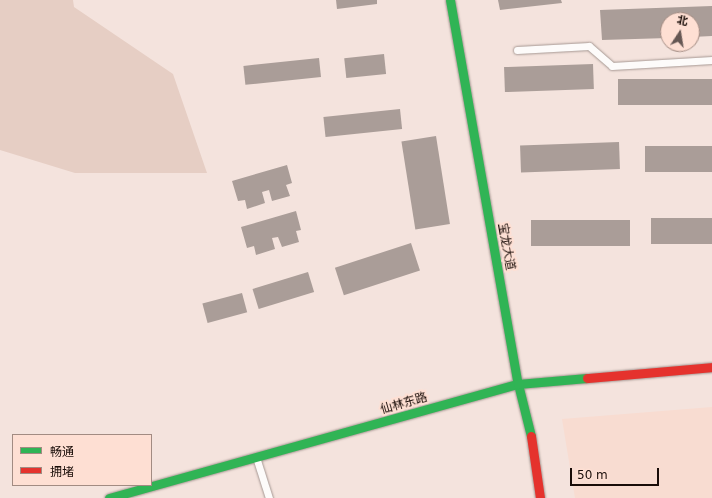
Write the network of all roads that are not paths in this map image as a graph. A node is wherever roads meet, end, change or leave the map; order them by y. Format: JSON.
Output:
{"nodes":[{"id":1,"x":450,"y":0,"type":"edge"},
{"id":2,"x":517,"y":50,"type":"dead end"},
{"id":3,"x":712,"y":60,"type":"edge"},
{"id":4,"x":712,"y":367,"type":"edge"},
{"id":5,"x":518,"y":384,"type":"junction"},
{"id":6,"x":256,"y":457,"type":"junction"},
{"id":7,"x":109,"y":498,"type":"edge"},
{"id":8,"x":269,"y":498,"type":"edge"},
{"id":9,"x":540,"y":498,"type":"edge"}],
"edges":[{"from":1,"to":5,"type":"street","name":"宝龙大道"},
{"from":2,"to":3,"type":"lane"},
{"from":4,"to":5,"type":"street","name":"仙林东路"},
{"from":5,"to":6,"type":"street","name":"仙林东路"},
{"from":5,"to":9,"type":"street","name":"宝龙大道"},
{"from":6,"to":7,"type":"street","name":"仙林东路"},
{"from":6,"to":8,"type":"lane"}]}
